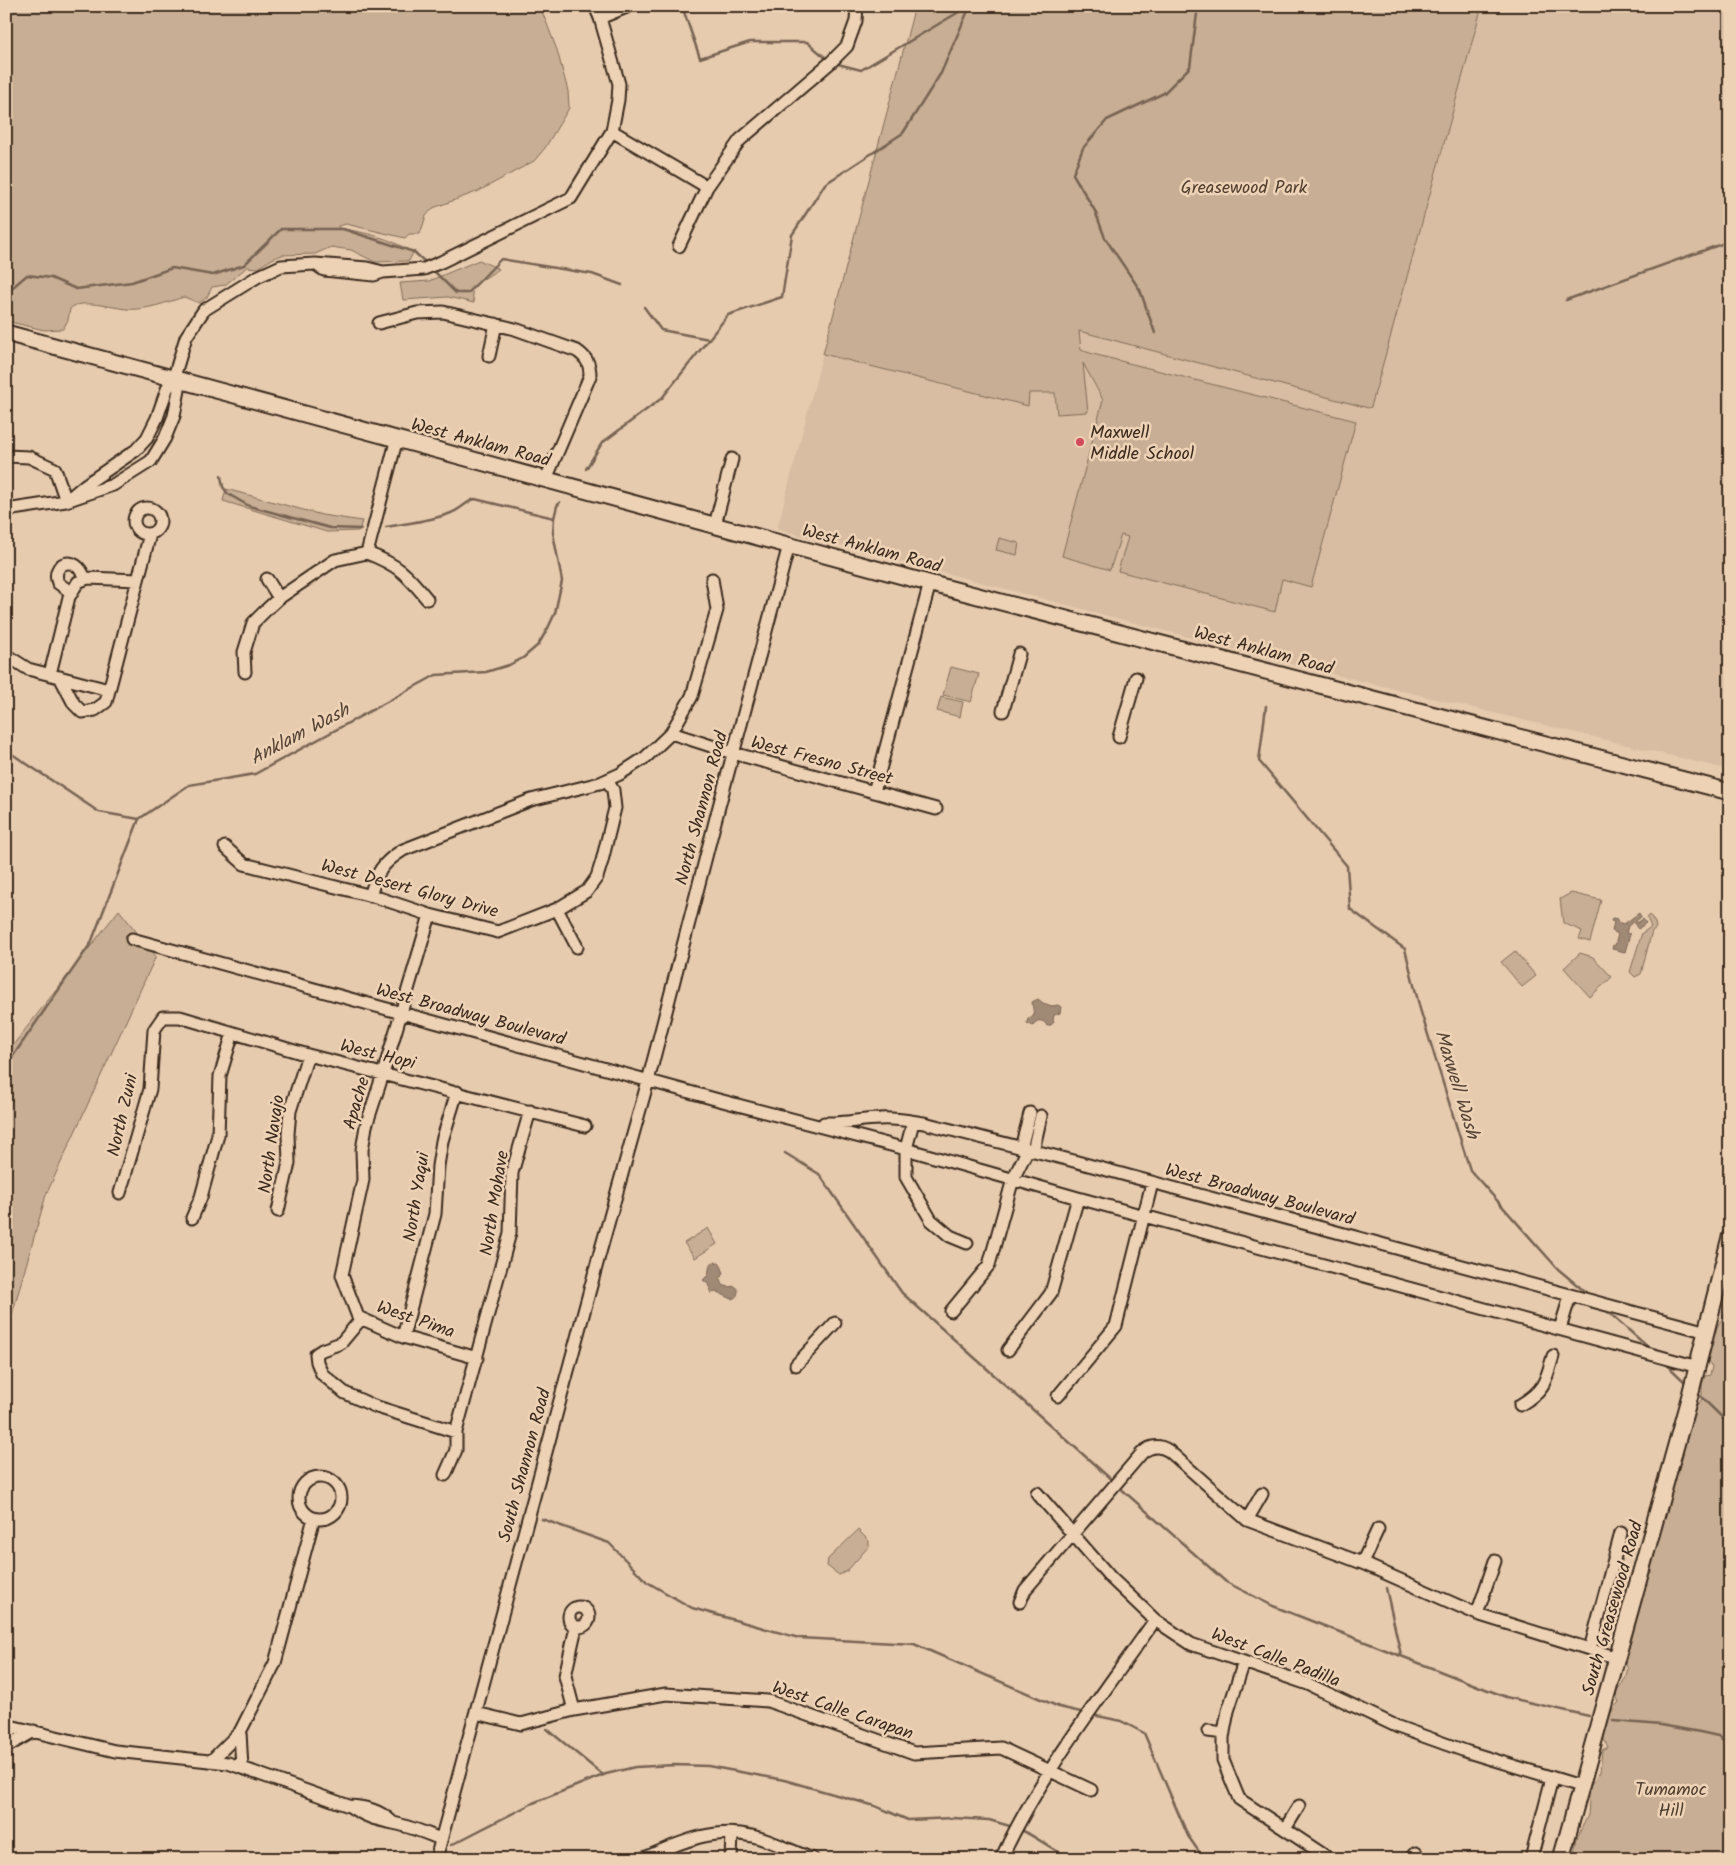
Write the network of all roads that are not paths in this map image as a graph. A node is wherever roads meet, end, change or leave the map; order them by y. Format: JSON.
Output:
{"nodes":[{"id":1,"x":595,"y":6,"type":"edge"},
{"id":2,"x":629,"y":6,"type":"edge"},
{"id":3,"x":857,"y":6,"type":"edge"},
{"id":4,"x":600,"y":18,"type":"junction"},
{"id":5,"x":612,"y":131,"type":"junction"},
{"id":6,"x":707,"y":187,"type":"junction"},
{"id":7,"x":679,"y":246,"type":"dead end"},
{"id":8,"x":379,"y":323,"type":"dead end"},
{"id":9,"x":496,"y":324,"type":"junction"},
{"id":10,"x":6,"y":333,"type":"edge"},
{"id":11,"x":490,"y":356,"type":"dead end"},
{"id":12,"x":174,"y":377,"type":"junction"},
{"id":13,"x":397,"y":438,"type":"junction"},
{"id":14,"x":6,"y":456,"type":"edge"},
{"id":15,"x":732,"y":459,"type":"dead end"},
{"id":16,"x":546,"y":480,"type":"junction"},
{"id":17,"x":66,"y":501,"type":"junction"},
{"id":18,"x":6,"y":510,"type":"edge"},
{"id":19,"x":714,"y":525,"type":"junction"},
{"id":20,"x":150,"y":534,"type":"dead end"},
{"id":21,"x":789,"y":545,"type":"junction"},
{"id":22,"x":367,"y":553,"type":"junction"},
{"id":23,"x":267,"y":579,"type":"dead end"},
{"id":24,"x":712,"y":579,"type":"dead end"},
{"id":25,"x":85,"y":580,"type":"junction"},
{"id":26,"x":138,"y":580,"type":"junction"},
{"id":27,"x":930,"y":583,"type":"junction"},
{"id":28,"x":72,"y":593,"type":"junction"},
{"id":29,"x":279,"y":598,"type":"junction"},
{"id":30,"x":427,"y":599,"type":"dead end"},
{"id":31,"x":1019,"y":654,"type":"dead end"},
{"id":32,"x":6,"y":655,"type":"edge"},
{"id":33,"x":245,"y":672,"type":"dead end"},
{"id":34,"x":55,"y":676,"type":"junction"},
{"id":35,"x":1136,"y":678,"type":"dead end"},
{"id":36,"x":109,"y":690,"type":"junction"},
{"id":37,"x":1003,"y":711,"type":"dead end"},
{"id":38,"x":671,"y":733,"type":"junction"},
{"id":39,"x":1119,"y":737,"type":"dead end"},
{"id":40,"x":733,"y":753,"type":"junction"},
{"id":41,"x":607,"y":780,"type":"junction"},
{"id":42,"x":874,"y":792,"type":"junction"},
{"id":43,"x":1730,"y":792,"type":"edge"},
{"id":44,"x":936,"y":809,"type":"dead end"},
{"id":45,"x":225,"y":846,"type":"dead end"},
{"id":46,"x":370,"y":896,"type":"junction"},
{"id":47,"x":558,"y":909,"type":"junction"},
{"id":48,"x":430,"y":915,"type":"junction"},
{"id":49,"x":132,"y":939,"type":"dead end"},
{"id":50,"x":576,"y":947,"type":"dead end"},
{"id":51,"x":400,"y":1013,"type":"junction"},
{"id":52,"x":163,"y":1017,"type":"joint"},
{"id":53,"x":233,"y":1033,"type":"junction"},
{"id":54,"x":308,"y":1054,"type":"junction"},
{"id":55,"x":383,"y":1074,"type":"junction"},
{"id":56,"x":648,"y":1081,"type":"junction"},
{"id":57,"x":457,"y":1092,"type":"junction"},
{"id":58,"x":530,"y":1111,"type":"junction"},
{"id":59,"x":1035,"y":1115,"type":"dead end"},
{"id":60,"x":800,"y":1121,"type":"junction"},
{"id":61,"x":913,"y":1122,"type":"junction"},
{"id":62,"x":585,"y":1126,"type":"dead end"},
{"id":63,"x":906,"y":1149,"type":"junction"},
{"id":64,"x":1027,"y":1149,"type":"junction"},
{"id":65,"x":1014,"y":1179,"type":"junction"},
{"id":66,"x":1152,"y":1183,"type":"junction"},
{"id":67,"x":120,"y":1193,"type":"dead end"},
{"id":68,"x":1078,"y":1198,"type":"junction"},
{"id":69,"x":278,"y":1211,"type":"dead end"},
{"id":70,"x":1144,"y":1216,"type":"junction"},
{"id":71,"x":192,"y":1218,"type":"dead end"},
{"id":72,"x":1730,"y":1237,"type":"edge"},
{"id":73,"x":967,"y":1242,"type":"dead end"},
{"id":74,"x":342,"y":1275,"type":"joint"},
{"id":75,"x":1570,"y":1296,"type":"junction"},
{"id":76,"x":951,"y":1311,"type":"dead end"},
{"id":77,"x":361,"y":1319,"type":"junction"},
{"id":78,"x":834,"y":1323,"type":"dead end"},
{"id":79,"x":1560,"y":1329,"type":"junction"},
{"id":80,"x":1707,"y":1332,"type":"junction"},
{"id":81,"x":404,"y":1337,"type":"junction"},
{"id":82,"x":1008,"y":1350,"type":"dead end"},
{"id":83,"x":1553,"y":1356,"type":"dead end"},
{"id":84,"x":477,"y":1358,"type":"junction"},
{"id":85,"x":796,"y":1365,"type":"dead end"},
{"id":86,"x":1698,"y":1368,"type":"junction"},
{"id":87,"x":1058,"y":1396,"type":"dead end"},
{"id":88,"x":1520,"y":1405,"type":"dead end"},
{"id":89,"x":456,"y":1432,"type":"junction"},
{"id":90,"x":445,"y":1475,"type":"dead end"},
{"id":91,"x":1036,"y":1493,"type":"dead end"},
{"id":92,"x":1262,"y":1494,"type":"dead end"},
{"id":93,"x":314,"y":1518,"type":"dead end"},
{"id":94,"x":1247,"y":1520,"type":"junction"},
{"id":95,"x":1378,"y":1528,"type":"dead end"},
{"id":96,"x":1072,"y":1533,"type":"junction"},
{"id":97,"x":1621,"y":1533,"type":"dead end"},
{"id":98,"x":1495,"y":1561,"type":"dead end"},
{"id":99,"x":1362,"y":1563,"type":"junction"},
{"id":100,"x":1020,"y":1602,"type":"dead end"},
{"id":101,"x":1477,"y":1614,"type":"junction"},
{"id":102,"x":1155,"y":1620,"type":"junction"},
{"id":103,"x":576,"y":1627,"type":"dead end"},
{"id":104,"x":1590,"y":1649,"type":"junction"},
{"id":105,"x":1618,"y":1658,"type":"junction"},
{"id":106,"x":1244,"y":1662,"type":"junction"},
{"id":107,"x":574,"y":1710,"type":"junction"},
{"id":108,"x":476,"y":1713,"type":"junction"},
{"id":109,"x":6,"y":1725,"type":"edge"},
{"id":110,"x":34,"y":1731,"type":"junction"},
{"id":111,"x":1208,"y":1731,"type":"dead end"},
{"id":112,"x":240,"y":1732,"type":"junction"},
{"id":113,"x":1224,"y":1733,"type":"junction"},
{"id":114,"x":6,"y":1748,"type":"edge"},
{"id":115,"x":211,"y":1762,"type":"junction"},
{"id":116,"x":242,"y":1768,"type":"junction"},
{"id":117,"x":1050,"y":1769,"type":"junction"},
{"id":118,"x":1552,"y":1778,"type":"junction"},
{"id":119,"x":1580,"y":1786,"type":"junction"},
{"id":120,"x":1091,"y":1790,"type":"dead end"},
{"id":121,"x":1299,"y":1806,"type":"dead end"},
{"id":122,"x":1285,"y":1829,"type":"junction"},
{"id":123,"x":732,"y":1834,"type":"junction"},
{"id":124,"x":441,"y":1839,"type":"junction"},
{"id":125,"x":436,"y":1859,"type":"edge"},
{"id":126,"x":642,"y":1859,"type":"edge"},
{"id":127,"x":731,"y":1859,"type":"edge"},
{"id":128,"x":813,"y":1859,"type":"edge"},
{"id":129,"x":1001,"y":1859,"type":"edge"},
{"id":130,"x":1330,"y":1859,"type":"edge"},
{"id":131,"x":1531,"y":1859,"type":"edge"},
{"id":132,"x":1561,"y":1859,"type":"edge"}],
"edges":[{"from":1,"to":4,"type":"street"},
{"from":2,"to":4,"type":"street"},
{"from":3,"to":6,"type":"street"},
{"from":4,"to":5,"type":"street"},
{"from":5,"to":6,"type":"street"},
{"from":5,"to":12,"type":"street"},
{"from":6,"to":7,"type":"street"},
{"from":8,"to":9,"type":"street"},
{"from":9,"to":11,"type":"street"},
{"from":9,"to":16,"type":"street"},
{"from":10,"to":12,"type":"main road","name":"West Anklam Road"},
{"from":12,"to":13,"type":"main road","name":"West Anklam Road"},
{"from":12,"to":17,"type":"street"},
{"from":12,"to":17,"type":"street"},
{"from":13,"to":16,"type":"main road","name":"West Anklam Road"},
{"from":13,"to":22,"type":"street"},
{"from":14,"to":17,"type":"street"},
{"from":15,"to":19,"type":"street"},
{"from":16,"to":19,"type":"main road","name":"West Anklam Road"},
{"from":17,"to":18,"type":"street"},
{"from":19,"to":21,"type":"main road","name":"West Anklam Road"},
{"from":20,"to":26,"type":"street"},
{"from":21,"to":27,"type":"main road","name":"West Anklam Road"},
{"from":21,"to":40,"type":"street","name":"North Shannon Road"},
{"from":22,"to":29,"type":"street"},
{"from":22,"to":30,"type":"street"},
{"from":23,"to":29,"type":"street"},
{"from":24,"to":38,"type":"street"},
{"from":25,"to":26,"type":"street"},
{"from":25,"to":28,"type":"street"},
{"from":25,"to":28,"type":"street"},
{"from":26,"to":36,"type":"street"},
{"from":27,"to":42,"type":"street"},
{"from":27,"to":43,"type":"main road","name":"West Anklam Road"},
{"from":28,"to":34,"type":"street"},
{"from":29,"to":33,"type":"street"},
{"from":31,"to":37,"type":"street"},
{"from":32,"to":34,"type":"street"},
{"from":34,"to":36,"type":"street"},
{"from":34,"to":36,"type":"street"},
{"from":35,"to":39,"type":"street"},
{"from":38,"to":40,"type":"street","name":"West Fresno Street"},
{"from":38,"to":41,"type":"street"},
{"from":40,"to":42,"type":"street","name":"West Fresno Street"},
{"from":40,"to":56,"type":"street","name":"North Shannon Road"},
{"from":41,"to":46,"type":"street"},
{"from":41,"to":47,"type":"street","name":"West Desert Glory Drive"},
{"from":42,"to":44,"type":"street","name":"West Fresno Street"},
{"from":45,"to":46,"type":"street","name":"West Desert Glory Drive"},
{"from":46,"to":48,"type":"street","name":"West Desert Glory Drive"},
{"from":47,"to":48,"type":"street","name":"West Desert Glory Drive"},
{"from":47,"to":50,"type":"street"},
{"from":48,"to":51,"type":"street","name":"Apache"},
{"from":49,"to":51,"type":"street","name":"West Broadway Boulevard"},
{"from":51,"to":55,"type":"street","name":"Apache"},
{"from":51,"to":56,"type":"street","name":"West Broadway Boulevard"},
{"from":52,"to":53,"type":"street","name":"West Hopi"},
{"from":52,"to":67,"type":"street","name":"North Zuni"},
{"from":53,"to":54,"type":"street","name":"West Hopi"},
{"from":53,"to":71,"type":"street"},
{"from":54,"to":55,"type":"street","name":"West Hopi"},
{"from":54,"to":69,"type":"street","name":"North Navajo"},
{"from":55,"to":57,"type":"street","name":"West Hopi"},
{"from":55,"to":74,"type":"street","name":"Apache"},
{"from":56,"to":60,"type":"street","name":"West Broadway Boulevard"},
{"from":56,"to":108,"type":"street","name":"South Shannon Road"},
{"from":57,"to":58,"type":"street","name":"West Hopi"},
{"from":57,"to":81,"type":"street","name":"North Yaqui"},
{"from":58,"to":62,"type":"street","name":"West Hopi"},
{"from":58,"to":84,"type":"street","name":"North Mohave"},
{"from":59,"to":64,"type":"street"},
{"from":60,"to":61,"type":"street","name":"West Broadway Boulevard"},
{"from":60,"to":63,"type":"street","name":"West Broadway Boulevard"},
{"from":61,"to":63,"type":"street"},
{"from":61,"to":64,"type":"street","name":"West Broadway Boulevard"},
{"from":63,"to":65,"type":"street","name":"West Broadway Boulevard"},
{"from":63,"to":73,"type":"street"},
{"from":64,"to":65,"type":"street"},
{"from":64,"to":66,"type":"street","name":"West Broadway Boulevard"},
{"from":65,"to":68,"type":"street","name":"West Broadway Boulevard"},
{"from":65,"to":76,"type":"street"},
{"from":66,"to":70,"type":"street"},
{"from":66,"to":75,"type":"street","name":"West Broadway Boulevard"},
{"from":68,"to":70,"type":"street","name":"West Broadway Boulevard"},
{"from":68,"to":82,"type":"street"},
{"from":70,"to":79,"type":"street","name":"West Broadway Boulevard"},
{"from":70,"to":87,"type":"street"},
{"from":72,"to":80,"type":"main road","name":"South Greasewood Road"},
{"from":74,"to":77,"type":"street","name":"West Pima"},
{"from":75,"to":79,"type":"street"},
{"from":75,"to":80,"type":"street","name":"West Broadway Boulevard"},
{"from":77,"to":81,"type":"street","name":"West Pima"},
{"from":77,"to":89,"type":"street"},
{"from":78,"to":85,"type":"street"},
{"from":79,"to":86,"type":"street","name":"West Broadway Boulevard"},
{"from":80,"to":86,"type":"main road","name":"South Greasewood Road"},
{"from":81,"to":84,"type":"street","name":"West Pima"},
{"from":83,"to":88,"type":"street"},
{"from":84,"to":89,"type":"street","name":"North Mohave"},
{"from":86,"to":105,"type":"main road","name":"South Greasewood Road"},
{"from":89,"to":90,"type":"street","name":"North Mohave"},
{"from":91,"to":96,"type":"street","name":"West Calle Padilla"},
{"from":92,"to":94,"type":"street"},
{"from":93,"to":112,"type":"street"},
{"from":94,"to":96,"type":"street"},
{"from":94,"to":99,"type":"street"},
{"from":95,"to":99,"type":"street"},
{"from":96,"to":100,"type":"street"},
{"from":96,"to":102,"type":"street","name":"West Calle Padilla"},
{"from":97,"to":104,"type":"street","name":"South Greasewood Road"},
{"from":98,"to":101,"type":"street"},
{"from":99,"to":101,"type":"street"},
{"from":101,"to":104,"type":"street"},
{"from":102,"to":106,"type":"street","name":"West Calle Padilla"},
{"from":102,"to":117,"type":"street"},
{"from":103,"to":107,"type":"street"},
{"from":104,"to":105,"type":"street"},
{"from":105,"to":119,"type":"main road","name":"South Greasewood Road"},
{"from":106,"to":113,"type":"street"},
{"from":106,"to":118,"type":"street","name":"West Calle Padilla"},
{"from":107,"to":108,"type":"street","name":"West Calle Carapan"},
{"from":107,"to":117,"type":"street","name":"West Calle Carapan"},
{"from":108,"to":124,"type":"street","name":"South Shannon Road"},
{"from":109,"to":110,"type":"street"},
{"from":110,"to":114,"type":"street"},
{"from":110,"to":115,"type":"street"},
{"from":111,"to":113,"type":"street"},
{"from":112,"to":115,"type":"street"},
{"from":112,"to":116,"type":"street"},
{"from":113,"to":122,"type":"street"},
{"from":115,"to":116,"type":"street"},
{"from":116,"to":124,"type":"street"},
{"from":117,"to":120,"type":"street","name":"West Calle Carapan"},
{"from":117,"to":129,"type":"street"},
{"from":118,"to":119,"type":"street","name":"West Calle Padilla"},
{"from":118,"to":131,"type":"street"},
{"from":119,"to":132,"type":"main road","name":"South Greasewood Road"},
{"from":121,"to":122,"type":"street"},
{"from":122,"to":130,"type":"street"},
{"from":123,"to":126,"type":"street"},
{"from":123,"to":127,"type":"street"},
{"from":123,"to":128,"type":"street"},
{"from":124,"to":125,"type":"street","name":"South Shannon Road"}]}
